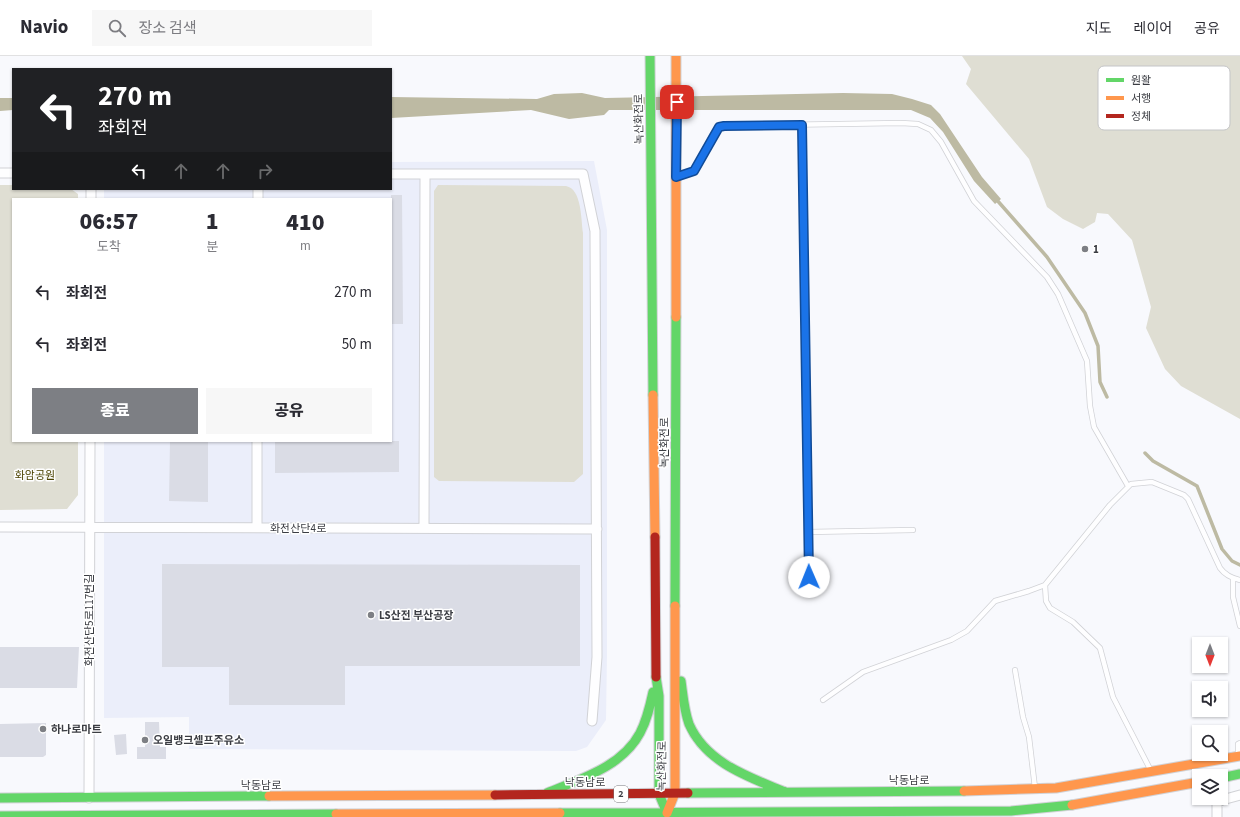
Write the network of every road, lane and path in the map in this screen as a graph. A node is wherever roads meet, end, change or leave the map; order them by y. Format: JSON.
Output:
{"nodes":[{"id":1,"x":650,"y":56,"type":"edge"},
{"id":2,"x":676,"y":56,"type":"edge"},
{"id":3,"x":802,"y":125,"type":"junction"},
{"id":4,"x":0,"y":174,"type":"edge"},
{"id":5,"x":12,"y":174,"type":"edge"},
{"id":6,"x":392,"y":174,"type":"edge"},
{"id":7,"x":425,"y":174,"type":"junction"},
{"id":8,"x":676,"y":177,"type":"junction"},
{"id":9,"x":90,"y":442,"type":"edge"},
{"id":10,"x":257,"y":442,"type":"edge"},
{"id":11,"x":1128,"y":486,"type":"junction"},
{"id":12,"x":0,"y":527,"type":"edge"},
{"id":13,"x":90,"y":527,"type":"junction"},
{"id":14,"x":257,"y":528,"type":"junction"},
{"id":15,"x":424,"y":528,"type":"junction"},
{"id":16,"x":597,"y":529,"type":"junction"},
{"id":17,"x":913,"y":530,"type":"dead end"},
{"id":18,"x":808,"y":532,"type":"junction"},
{"id":19,"x":809,"y":577,"type":"dead end"},
{"id":20,"x":1233,"y":579,"type":"junction"},
{"id":21,"x":1240,"y":580,"type":"edge"},
{"id":22,"x":1045,"y":585,"type":"junction"},
{"id":23,"x":1240,"y":626,"type":"edge"},
{"id":24,"x":675,"y":642,"type":"junction"},
{"id":25,"x":1015,"y":670,"type":"dead end"},
{"id":26,"x":656,"y":675,"type":"junction"},
{"id":27,"x":823,"y":700,"type":"dead end"},
{"id":28,"x":592,"y":720,"type":"dead end"},
{"id":29,"x":1240,"y":743,"type":"edge"},
{"id":30,"x":1239,"y":756,"type":"edge"},
{"id":31,"x":1152,"y":772,"type":"junction"},
{"id":32,"x":1240,"y":774,"type":"edge"},
{"id":33,"x":1228,"y":777,"type":"edge"},
{"id":34,"x":1192,"y":783,"type":"edge"},
{"id":35,"x":1035,"y":790,"type":"junction"},
{"id":36,"x":786,"y":793,"type":"junction"},
{"id":37,"x":659,"y":794,"type":"junction"},
{"id":38,"x":675,"y":794,"type":"junction"},
{"id":39,"x":1240,"y":794,"type":"edge"},
{"id":40,"x":543,"y":795,"type":"junction"},
{"id":41,"x":0,"y":798,"type":"edge"},
{"id":42,"x":88,"y":798,"type":"junction"},
{"id":43,"x":667,"y":815,"type":"edge"},
{"id":44,"x":0,"y":816,"type":"edge"},
{"id":45,"x":204,"y":816,"type":"edge"},
{"id":46,"x":251,"y":816,"type":"edge"},
{"id":47,"x":1217,"y":817,"type":"edge"}],
"edges":[{"from":1,"to":26,"type":"main road","name":"녹산화전로"},
{"from":2,"to":8,"type":"main road","name":"녹산화전로"},
{"from":3,"to":8,"type":"lane"},
{"from":3,"to":11,"type":"lane"},
{"from":3,"to":18,"type":"lane"},
{"from":4,"to":5,"type":"street"},
{"from":6,"to":7,"type":"street"},
{"from":7,"to":15,"type":"street"},
{"from":7,"to":16,"type":"street"},
{"from":8,"to":24,"type":"main road","name":"녹산화전로"},
{"from":9,"to":13,"type":"street","name":"화전산단5로117번길"},
{"from":10,"to":14,"type":"street"},
{"from":11,"to":20,"type":"lane"},
{"from":11,"to":22,"type":"lane"},
{"from":12,"to":13,"type":"street","name":"화전산단4로"},
{"from":13,"to":14,"type":"street","name":"화전산단4로"},
{"from":13,"to":42,"type":"street","name":"화전산단5로117번길"},
{"from":14,"to":15,"type":"street","name":"화전산단4로"},
{"from":15,"to":16,"type":"street","name":"화전산단4로"},
{"from":16,"to":28,"type":"street"},
{"from":17,"to":18,"type":"lane"},
{"from":18,"to":19,"type":"lane"},
{"from":20,"to":21,"type":"lane"},
{"from":20,"to":23,"type":"lane"},
{"from":22,"to":27,"type":"lane"},
{"from":22,"to":31,"type":"lane"},
{"from":24,"to":36,"type":"main road"},
{"from":24,"to":38,"type":"main road","name":"녹산화전로"},
{"from":25,"to":35,"type":"lane"},
{"from":26,"to":37,"type":"main road","name":"녹산화전로"},
{"from":26,"to":40,"type":"main road"},
{"from":29,"to":30,"type":"lane"},
{"from":30,"to":31,"type":"main road","name":"낙동남로","number":"2"},
{"from":31,"to":35,"type":"main road","name":"낙동남로","number":"2"},
{"from":32,"to":33,"type":"main road"},
{"from":34,"to":43,"type":"main road","number":"2"},
{"from":35,"to":36,"type":"main road","name":"낙동남로","number":"2"},
{"from":36,"to":38,"type":"main road","name":"낙동남로","number":"2"},
{"from":37,"to":38,"type":"main road","name":"낙동남로","number":"2"},
{"from":37,"to":40,"type":"main road","name":"낙동남로","number":"2"},
{"from":37,"to":43,"type":"main road","name":"녹산화전로"},
{"from":38,"to":43,"type":"main road","name":"녹산화전로"},
{"from":39,"to":47,"type":"street"},
{"from":40,"to":42,"type":"main road","name":"낙동남로","number":"2"},
{"from":41,"to":42,"type":"main road","name":"낙동남로","number":"2"},
{"from":43,"to":46,"type":"main road","number":"2"},
{"from":44,"to":45,"type":"main road","number":"2"},
{"from":45,"to":46,"type":"main road","number":"2"}]}
